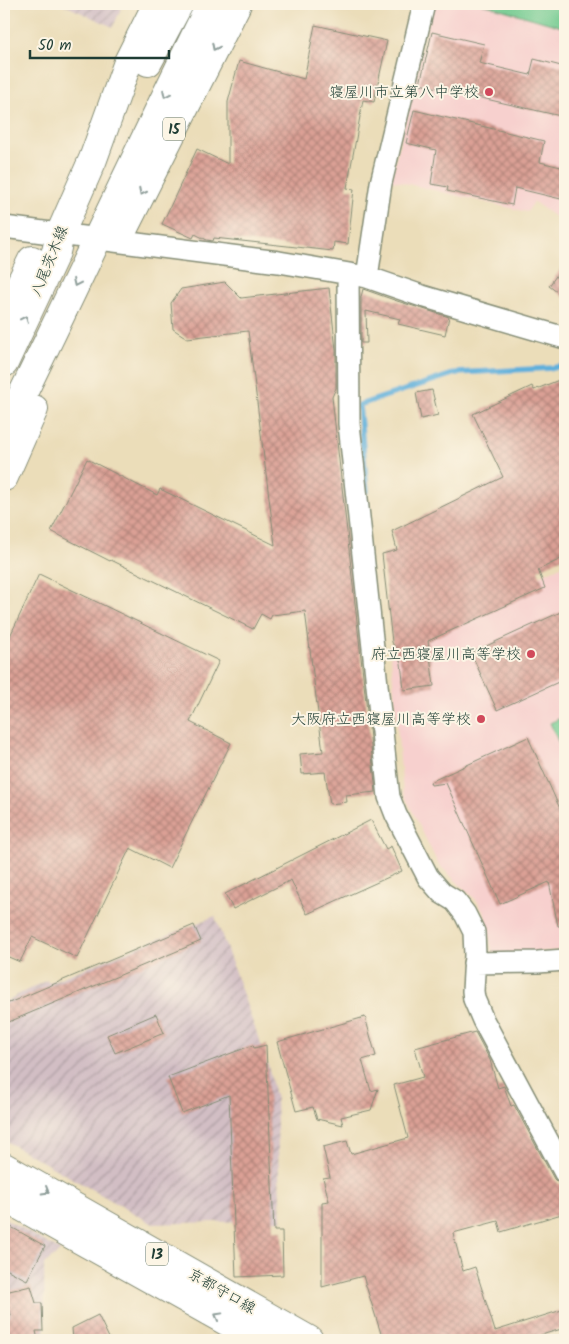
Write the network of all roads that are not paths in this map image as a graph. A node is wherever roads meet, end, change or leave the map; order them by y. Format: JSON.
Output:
{"nodes":[{"id":1,"x":157,"y":4,"type":"edge"},
{"id":2,"x":179,"y":4,"type":"edge"},
{"id":3,"x":211,"y":4,"type":"edge"},
{"id":4,"x":238,"y":4,"type":"edge"},
{"id":5,"x":424,"y":4,"type":"edge"},
{"id":6,"x":93,"y":159,"type":"junction"},
{"id":7,"x":4,"y":227,"type":"edge"},
{"id":8,"x":60,"y":234,"type":"junction"},
{"id":9,"x":96,"y":239,"type":"junction"},
{"id":10,"x":358,"y":275,"type":"junction"},
{"id":11,"x":4,"y":317,"type":"edge"},
{"id":12,"x":54,"y":332,"type":"junction"},
{"id":13,"x":565,"y":338,"type":"edge"},
{"id":14,"x":4,"y":363,"type":"edge"},
{"id":15,"x":4,"y":432,"type":"edge"},
{"id":16,"x":4,"y":477,"type":"edge"},
{"id":17,"x":565,"y":960,"type":"edge"},
{"id":18,"x":480,"y":963,"type":"junction"},
{"id":19,"x":4,"y":1167,"type":"edge"},
{"id":20,"x":565,"y":1173,"type":"edge"},
{"id":21,"x":4,"y":1196,"type":"edge"},
{"id":22,"x":260,"y":1340,"type":"edge"},
{"id":23,"x":310,"y":1340,"type":"edge"}],
"edges":[{"from":1,"to":6,"type":"main road"},
{"from":2,"to":6,"type":"main road"},
{"from":3,"to":9,"type":"main road","number":"15","one_way":true},
{"from":4,"to":9,"type":"main road","number":"15","one_way":true},
{"from":5,"to":10,"type":"street"},
{"from":6,"to":8,"type":"main road","name":"八尾茨木線"},
{"from":7,"to":8,"type":"street"},
{"from":8,"to":9,"type":"street"},
{"from":8,"to":11,"type":"main road"},
{"from":14,"to":8,"type":"main road","name":"八尾茨木線","one_way":true},
{"from":9,"to":10,"type":"street"},
{"from":9,"to":12,"type":"main road","number":"15","one_way":true},
{"from":10,"to":13,"type":"street"},
{"from":10,"to":18,"type":"street"},
{"from":12,"to":15,"type":"main road","number":"15"},
{"from":12,"to":16,"type":"main road"},
{"from":17,"to":18,"type":"street"},
{"from":18,"to":20,"type":"street"},
{"from":19,"to":23,"type":"main road","name":"京都守口線","number":"13","one_way":true},
{"from":22,"to":21,"type":"main road","name":"京都守口線","number":"13","one_way":true}]}
